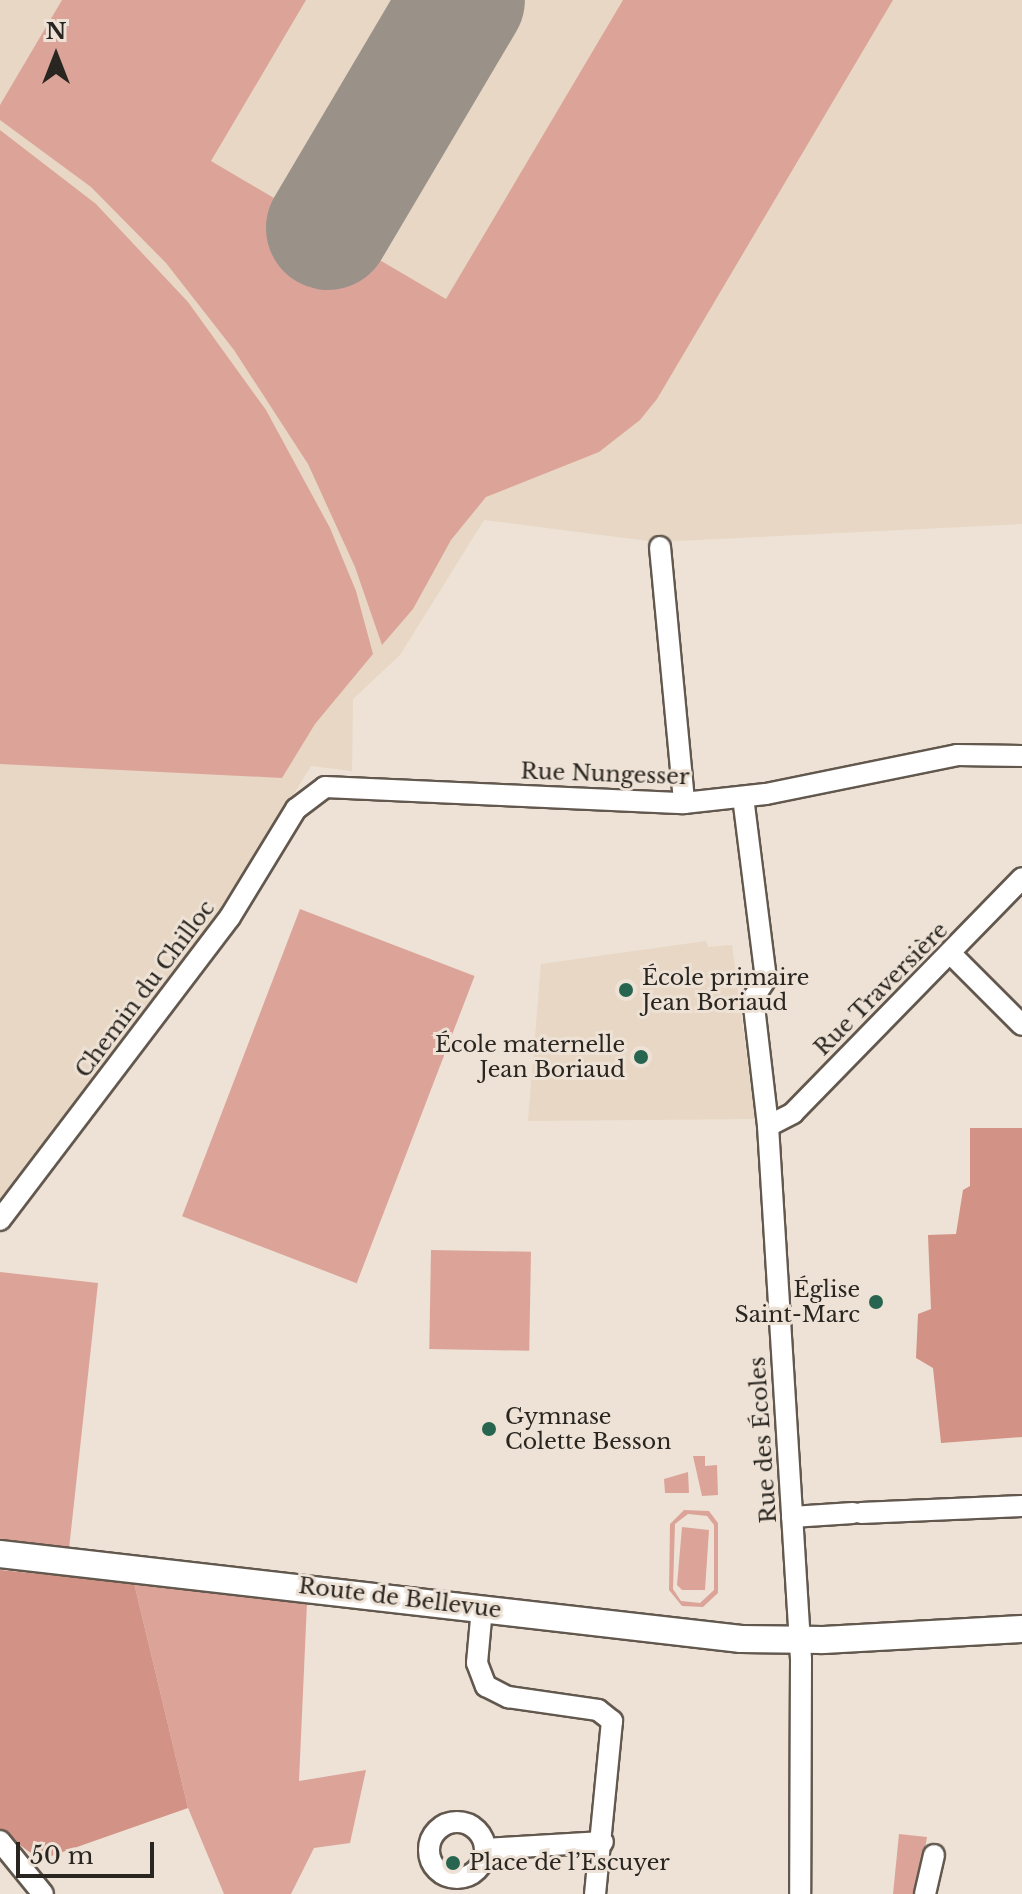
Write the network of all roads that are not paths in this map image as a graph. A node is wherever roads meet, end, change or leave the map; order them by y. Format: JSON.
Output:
{"nodes":[{"id":1,"x":660,"y":547,"type":"dead end"},
{"id":2,"x":1022,"y":756,"type":"edge"},
{"id":3,"x":325,"y":787,"type":"joint"},
{"id":4,"x":743,"y":797,"type":"junction"},
{"id":5,"x":684,"y":803,"type":"junction"},
{"id":6,"x":1022,"y":878,"type":"edge"},
{"id":7,"x":951,"y":954,"type":"junction"},
{"id":8,"x":1022,"y":1025,"type":"edge"},
{"id":9,"x":768,"y":1126,"type":"junction"},
{"id":10,"x":0,"y":1220,"type":"edge"},
{"id":11,"x":1022,"y":1506,"type":"edge"},
{"id":12,"x":792,"y":1517,"type":"junction"},
{"id":13,"x":0,"y":1554,"type":"edge"},
{"id":14,"x":482,"y":1608,"type":"junction"},
{"id":15,"x":1022,"y":1629,"type":"edge"},
{"id":16,"x":800,"y":1640,"type":"junction"},
{"id":17,"x":0,"y":1841,"type":"edge"},
{"id":18,"x":603,"y":1842,"type":"junction"},
{"id":19,"x":485,"y":1849,"type":"dead end"},
{"id":20,"x":934,"y":1855,"type":"dead end"},
{"id":21,"x":43,"y":1894,"type":"edge"},
{"id":22,"x":595,"y":1894,"type":"edge"},
{"id":23,"x":800,"y":1894,"type":"edge"},
{"id":24,"x":925,"y":1894,"type":"edge"}],
"edges":[{"from":1,"to":5,"type":"street"},
{"from":2,"to":4,"type":"street","name":"Rue Nungesser"},
{"from":3,"to":5,"type":"street","name":"Rue Nungesser"},
{"from":3,"to":10,"type":"street","name":"Chemin du Chilloc"},
{"from":4,"to":5,"type":"street","name":"Rue Nungesser"},
{"from":4,"to":9,"type":"street","name":"Rue des Écoles"},
{"from":6,"to":7,"type":"street","name":"Rue Traversière"},
{"from":7,"to":8,"type":"street"},
{"from":7,"to":9,"type":"street","name":"Rue Traversière"},
{"from":9,"to":12,"type":"street","name":"Rue des Écoles"},
{"from":11,"to":12,"type":"street"},
{"from":12,"to":16,"type":"street","name":"Rue des Écoles"},
{"from":13,"to":14,"type":"street","name":"Route de Bellevue"},
{"from":14,"to":16,"type":"street","name":"Route de Bellevue"},
{"from":14,"to":18,"type":"street"},
{"from":15,"to":16,"type":"street","name":"Route de Bellevue"},
{"from":16,"to":23,"type":"street","name":"Rue des Écoles"},
{"from":17,"to":21,"type":"street"},
{"from":18,"to":19,"type":"street"},
{"from":18,"to":22,"type":"street"},
{"from":20,"to":24,"type":"street"}]}
